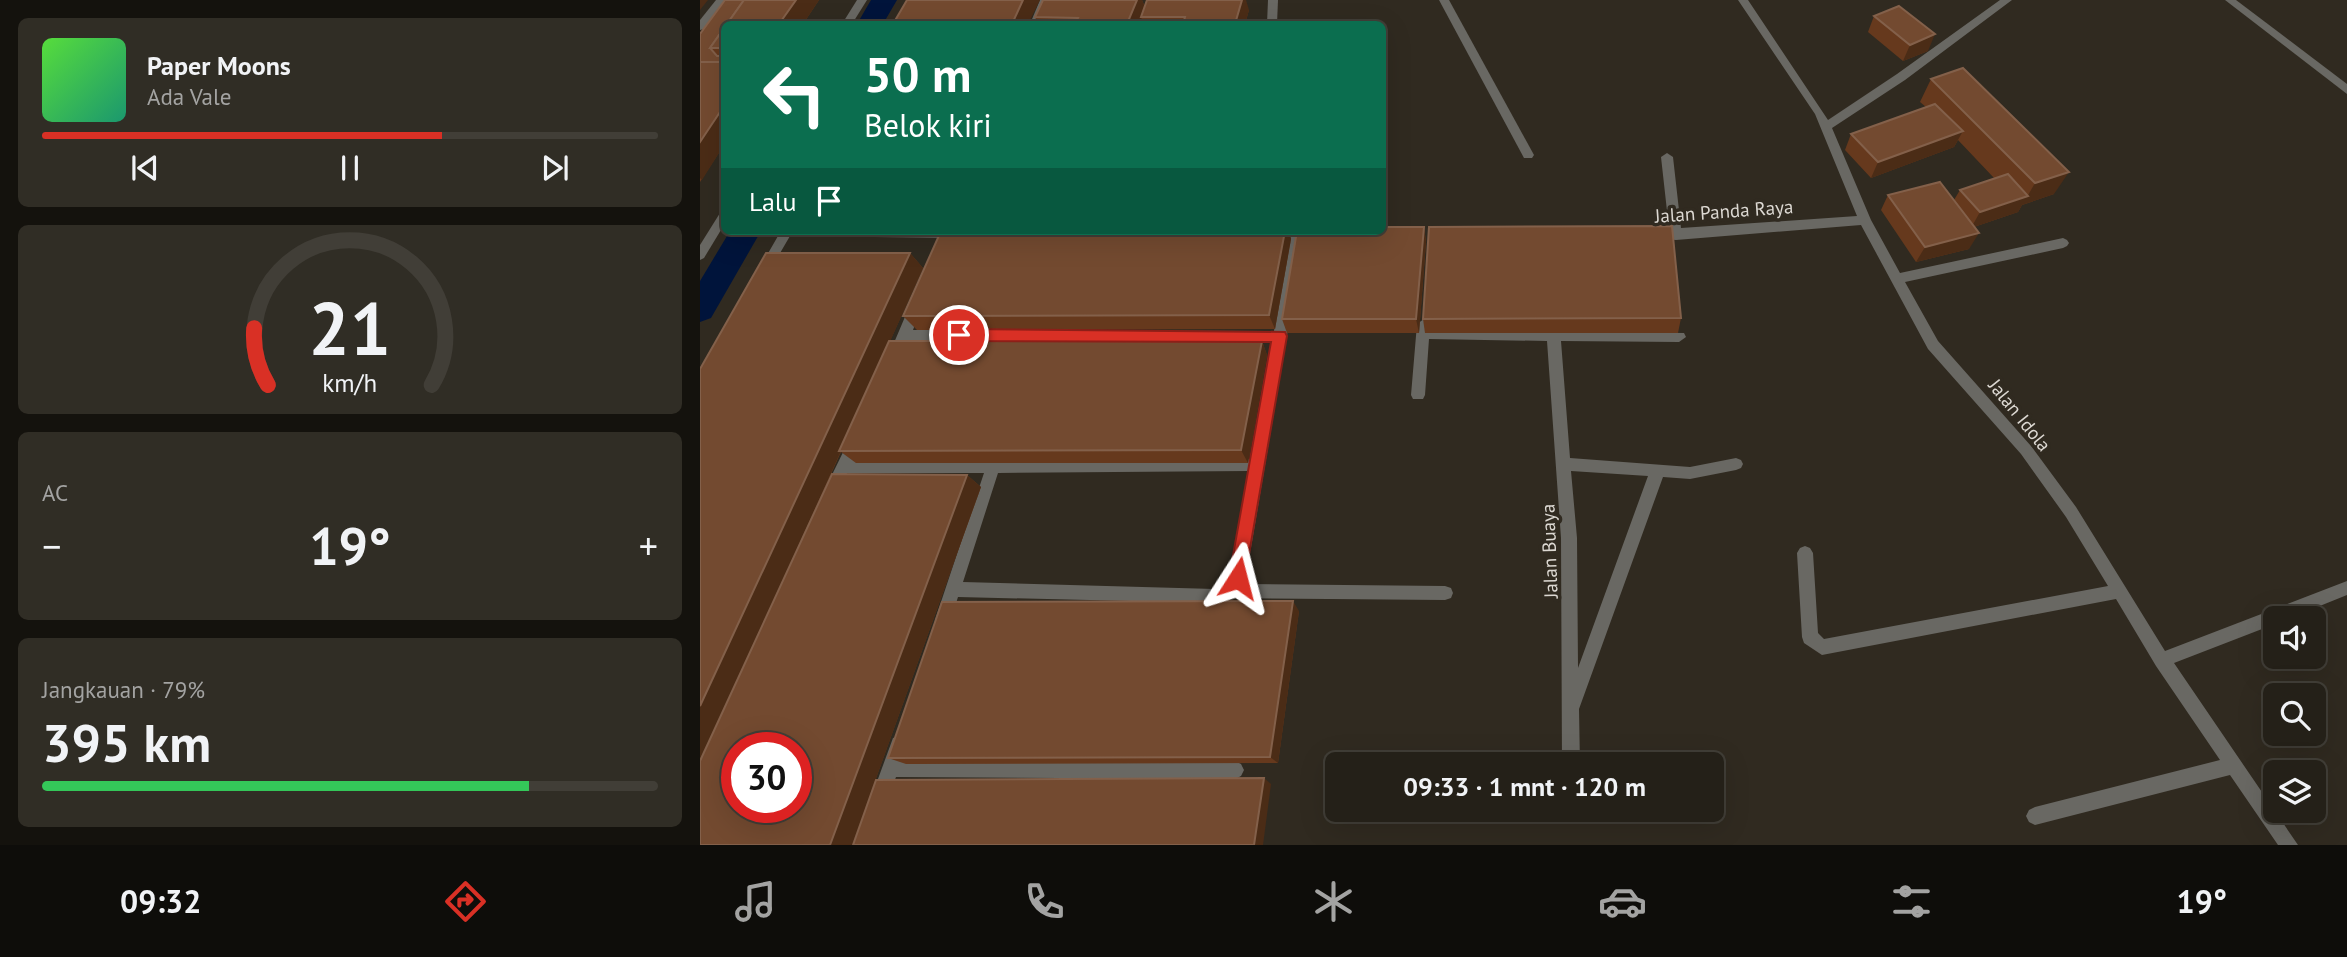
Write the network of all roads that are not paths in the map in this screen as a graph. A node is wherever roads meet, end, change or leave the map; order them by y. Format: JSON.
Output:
{"nodes":[{"id":1,"x":721,"y":0,"type":"edge"},
{"id":2,"x":862,"y":0,"type":"edge"},
{"id":3,"x":1045,"y":0,"type":"edge"},
{"id":4,"x":1055,"y":0,"type":"edge"},
{"id":5,"x":1272,"y":0,"type":"edge"},
{"id":6,"x":1444,"y":0,"type":"edge"},
{"id":7,"x":1743,"y":0,"type":"edge"},
{"id":8,"x":2007,"y":0,"type":"edge"},
{"id":9,"x":2230,"y":0,"type":"edge"},
{"id":10,"x":848,"y":21,"type":"edge"},
{"id":11,"x":1036,"y":21,"type":"edge"},
{"id":12,"x":1272,"y":21,"type":"edge"},
{"id":13,"x":700,"y":27,"type":"edge"},
{"id":14,"x":2347,"y":90,"type":"edge"},
{"id":15,"x":1826,"y":126,"type":"junction"},
{"id":16,"x":1528,"y":155,"type":"dead end"},
{"id":17,"x":1667,"y":157,"type":"dead end"},
{"id":18,"x":1866,"y":220,"type":"junction"},
{"id":19,"x":720,"y":229,"type":"edge"},
{"id":20,"x":785,"y":235,"type":"edge"},
{"id":21,"x":909,"y":235,"type":"edge"},
{"id":22,"x":1294,"y":235,"type":"edge"},
{"id":23,"x":1676,"y":235,"type":"junction"},
{"id":24,"x":940,"y":236,"type":"edge"},
{"id":25,"x":1640,"y":236,"type":"edge"},
{"id":26,"x":2063,"y":243,"type":"dead end"},
{"id":27,"x":700,"y":255,"type":"edge"},
{"id":28,"x":760,"y":279,"type":"edge"},
{"id":29,"x":1896,"y":279,"type":"junction"},
{"id":30,"x":919,"y":296,"type":"edge"},
{"id":31,"x":1425,"y":309,"type":"edge"},
{"id":32,"x":1423,"y":334,"type":"junction"},
{"id":33,"x":905,"y":335,"type":"junction"},
{"id":34,"x":1280,"y":336,"type":"junction"},
{"id":35,"x":1556,"y":337,"type":"junction"},
{"id":36,"x":1679,"y":337,"type":"edge"},
{"id":37,"x":888,"y":371,"type":"edge"},
{"id":38,"x":1418,"y":395,"type":"dead end"},
{"id":39,"x":860,"y":431,"type":"edge"},
{"id":40,"x":1564,"y":464,"type":"junction"},
{"id":41,"x":1736,"y":464,"type":"dead end"},
{"id":42,"x":1256,"y":465,"type":"junction"},
{"id":43,"x":843,"y":467,"type":"junction"},
{"id":44,"x":993,"y":467,"type":"junction"},
{"id":45,"x":1658,"y":471,"type":"junction"},
{"id":46,"x":826,"y":505,"type":"edge"},
{"id":47,"x":1805,"y":553,"type":"dead end"},
{"id":48,"x":2347,"y":588,"type":"edge"},
{"id":49,"x":954,"y":589,"type":"junction"},
{"id":50,"x":1227,"y":591,"type":"junction"},
{"id":51,"x":2120,"y":591,"type":"junction"},
{"id":52,"x":1445,"y":593,"type":"dead end"},
{"id":53,"x":936,"y":640,"type":"edge"},
{"id":54,"x":2162,"y":660,"type":"junction"},
{"id":55,"x":1571,"y":711,"type":"junction"},
{"id":56,"x":904,"y":730,"type":"edge"},
{"id":57,"x":1571,"y":752,"type":"edge"},
{"id":58,"x":2234,"y":765,"type":"junction"},
{"id":59,"x":890,"y":768,"type":"junction"},
{"id":60,"x":1235,"y":770,"type":"edge"},
{"id":61,"x":2035,"y":816,"type":"dead end"},
{"id":62,"x":872,"y":819,"type":"edge"},
{"id":63,"x":2289,"y":845,"type":"edge"}],
"edges":[{"from":1,"to":13,"type":"street"},
{"from":2,"to":10,"type":"street"},
{"from":3,"to":4,"type":"street"},
{"from":3,"to":11,"type":"street"},
{"from":5,"to":12,"type":"street"},
{"from":6,"to":16,"type":"street"},
{"from":7,"to":15,"type":"street","name":"Jalan Idola"},
{"from":8,"to":15,"type":"street"},
{"from":9,"to":14,"type":"street"},
{"from":15,"to":18,"type":"street","name":"Jalan Idola"},
{"from":17,"to":23,"type":"street"},
{"from":18,"to":23,"type":"street","name":"Jalan Panda Raya"},
{"from":18,"to":29,"type":"street","name":"Jalan Idola"},
{"from":19,"to":27,"type":"street"},
{"from":20,"to":28,"type":"street"},
{"from":21,"to":24,"type":"street"},
{"from":22,"to":34,"type":"street"},
{"from":23,"to":25,"type":"street","name":"Jalan Panda Raya"},
{"from":26,"to":29,"type":"street"},
{"from":29,"to":51,"type":"street","name":"Jalan Idola"},
{"from":30,"to":33,"type":"street"},
{"from":31,"to":32,"type":"street"},
{"from":32,"to":35,"type":"street"},
{"from":32,"to":38,"type":"street"},
{"from":33,"to":34,"type":"street"},
{"from":33,"to":37,"type":"street"},
{"from":34,"to":42,"type":"street"},
{"from":35,"to":36,"type":"street"},
{"from":35,"to":40,"type":"street","name":"Jalan Buaya"},
{"from":39,"to":43,"type":"street"},
{"from":40,"to":45,"type":"street"},
{"from":40,"to":55,"type":"street","name":"Jalan Buaya"},
{"from":41,"to":45,"type":"street"},
{"from":42,"to":44,"type":"street"},
{"from":42,"to":50,"type":"street"},
{"from":43,"to":44,"type":"street"},
{"from":43,"to":46,"type":"street"},
{"from":44,"to":49,"type":"street"},
{"from":45,"to":55,"type":"street"},
{"from":47,"to":51,"type":"street"},
{"from":48,"to":54,"type":"street"},
{"from":49,"to":50,"type":"street"},
{"from":49,"to":53,"type":"street"},
{"from":50,"to":52,"type":"street"},
{"from":51,"to":54,"type":"street","name":"Jalan Idola"},
{"from":54,"to":58,"type":"street","name":"Jalan Idola"},
{"from":55,"to":57,"type":"street","name":"Jalan Buaya"},
{"from":56,"to":59,"type":"street"},
{"from":58,"to":61,"type":"street"},
{"from":58,"to":63,"type":"street","name":"Jalan Idola"},
{"from":59,"to":60,"type":"street"},
{"from":59,"to":62,"type":"street"}]}
